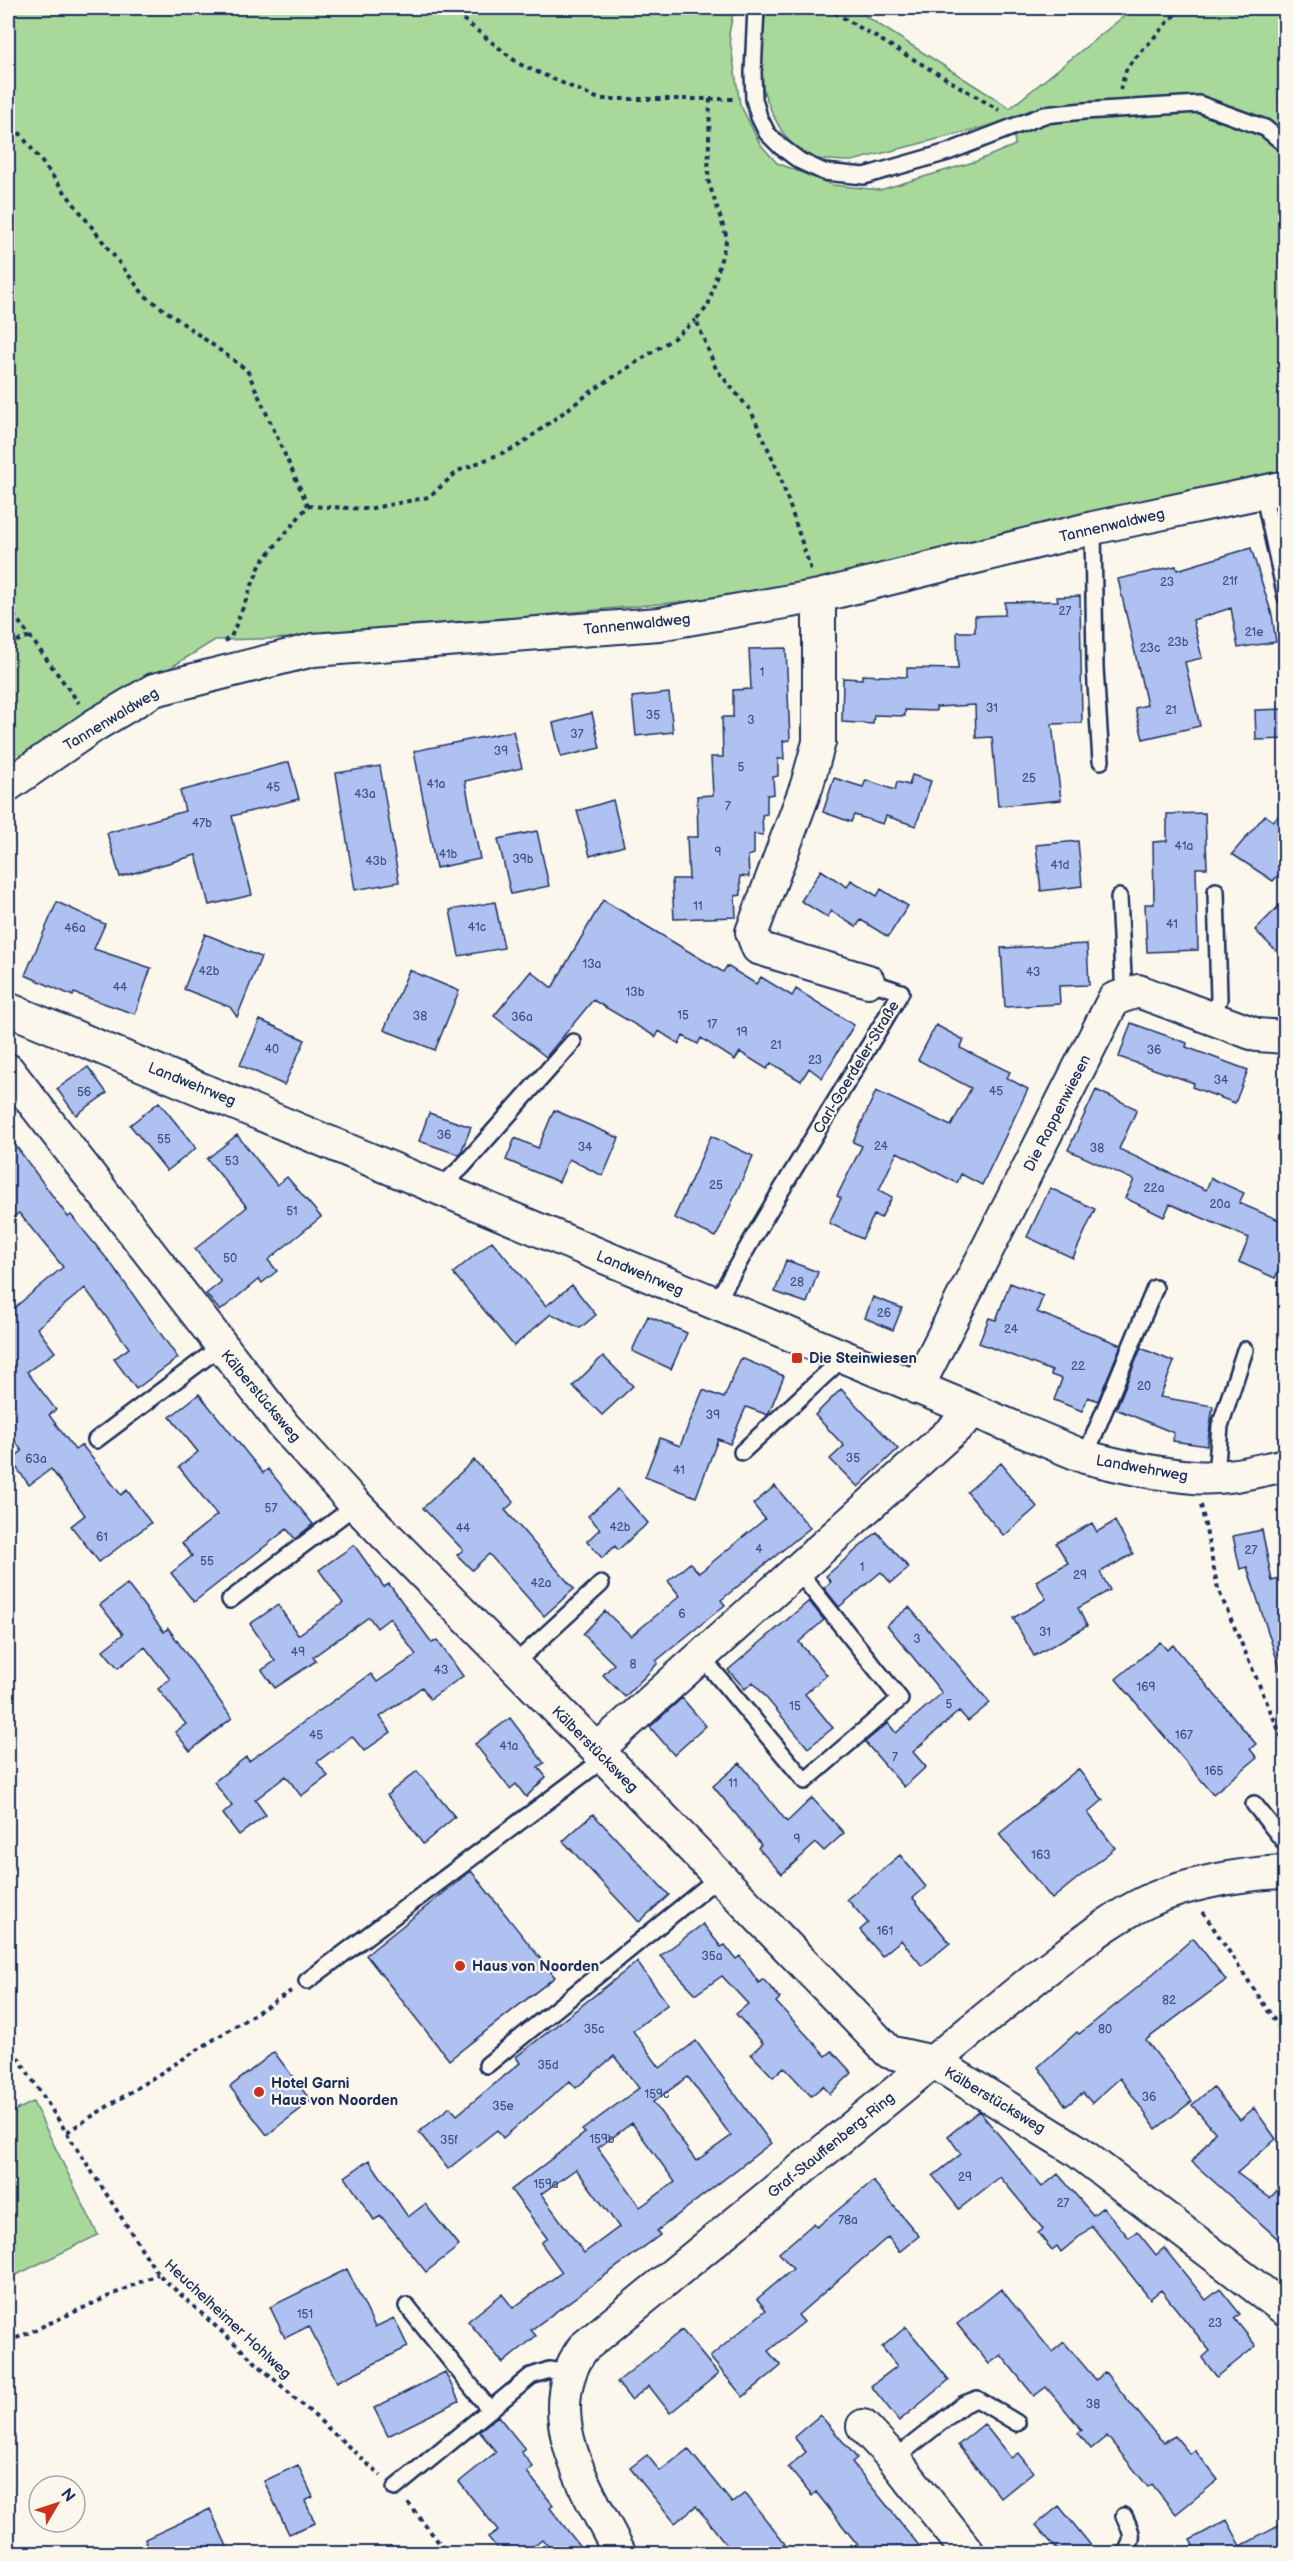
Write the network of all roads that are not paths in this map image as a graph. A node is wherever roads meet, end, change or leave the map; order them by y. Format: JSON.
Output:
{"nodes":[{"id":1,"x":756,"y":8,"type":"edge"},
{"id":2,"x":1286,"y":145,"type":"edge"},
{"id":3,"x":1274,"y":489,"type":"edge"},
{"id":4,"x":1093,"y":528,"type":"junction"},
{"id":5,"x":819,"y":596,"type":"junction"},
{"id":6,"x":1286,"y":597,"type":"edge"},
{"id":7,"x":1101,"y":761,"type":"dead end"},
{"id":8,"x":8,"y":785,"type":"edge"},
{"id":9,"x":1216,"y":891,"type":"dead end"},
{"id":10,"x":1119,"y":897,"type":"dead end"},
{"id":11,"x":868,"y":981,"type":"joint"},
{"id":12,"x":1124,"y":996,"type":"junction"},
{"id":13,"x":8,"y":1009,"type":"edge"},
{"id":14,"x":1213,"y":1018,"type":"junction"},
{"id":15,"x":1286,"y":1036,"type":"edge"},
{"id":16,"x":573,"y":1042,"type":"dead end"},
{"id":17,"x":8,"y":1070,"type":"edge"},
{"id":18,"x":441,"y":1187,"type":"junction"},
{"id":19,"x":1155,"y":1288,"type":"dead end"},
{"id":20,"x":715,"y":1305,"type":"junction"},
{"id":21,"x":220,"y":1347,"type":"junction"},
{"id":22,"x":1245,"y":1350,"type":"dead end"},
{"id":23,"x":844,"y":1357,"type":"junction"},
{"id":24,"x":917,"y":1388,"type":"junction"},
{"id":25,"x":973,"y":1412,"type":"junction"},
{"id":26,"x":96,"y":1440,"type":"dead end"},
{"id":27,"x":742,"y":1452,"type":"dead end"},
{"id":28,"x":1085,"y":1457,"type":"junction"},
{"id":29,"x":1286,"y":1465,"type":"edge"},
{"id":30,"x":1206,"y":1477,"type":"junction"},
{"id":31,"x":356,"y":1505,"type":"junction"},
{"id":32,"x":797,"y":1570,"type":"junction"},
{"id":33,"x":601,"y":1584,"type":"dead end"},
{"id":34,"x":230,"y":1600,"type":"dead end"},
{"id":35,"x":700,"y":1654,"type":"junction"},
{"id":36,"x":513,"y":1665,"type":"junction"},
{"id":37,"x":602,"y":1754,"type":"junction"},
{"id":38,"x":1254,"y":1804,"type":"dead end"},
{"id":39,"x":1286,"y":1844,"type":"edge"},
{"id":40,"x":1286,"y":1872,"type":"edge"},
{"id":41,"x":720,"y":1876,"type":"junction"},
{"id":42,"x":307,"y":1981,"type":"road end"},
{"id":43,"x":934,"y":2062,"type":"junction"},
{"id":44,"x":487,"y":2065,"type":"dead end"},
{"id":45,"x":406,"y":2306,"type":"dead end"},
{"id":46,"x":1286,"y":2310,"type":"edge"},
{"id":47,"x":568,"y":2373,"type":"junction"},
{"id":48,"x":490,"y":2410,"type":"junction"},
{"id":49,"x":1017,"y":2423,"type":"dead end"},
{"id":50,"x":863,"y":2426,"type":"dead end"},
{"id":51,"x":894,"y":2459,"type":"junction"},
{"id":52,"x":395,"y":2488,"type":"road end"},
{"id":53,"x":1124,"y":2516,"type":"dead end"},
{"id":54,"x":620,"y":2553,"type":"edge"},
{"id":55,"x":969,"y":2553,"type":"edge"},
{"id":56,"x":1125,"y":2553,"type":"edge"}],
"edges":[{"from":1,"to":2,"type":"lane"},
{"from":3,"to":4,"type":"street","name":"Tannenwaldweg"},
{"from":3,"to":6,"type":"lane"},
{"from":4,"to":5,"type":"street","name":"Tannenwaldweg"},
{"from":4,"to":7,"type":"lane"},
{"from":5,"to":8,"type":"street","name":"Tannenwaldweg"},
{"from":5,"to":11,"type":"street","name":"Carl-Goerdeler-Straße"},
{"from":9,"to":14,"type":"lane"},
{"from":10,"to":12,"type":"lane"},
{"from":11,"to":20,"type":"lane","name":"Carl-Goerdeler-Straße"},
{"from":12,"to":14,"type":"street"},
{"from":12,"to":24,"type":"street","name":"Die Rappenwiesen"},
{"from":13,"to":18,"type":"street","name":"Landwehrweg"},
{"from":14,"to":15,"type":"street"},
{"from":16,"to":18,"type":"lane"},
{"from":17,"to":21,"type":"street","name":"Kälberstücksweg"},
{"from":18,"to":20,"type":"street","name":"Landwehrweg"},
{"from":19,"to":28,"type":"lane"},
{"from":20,"to":23,"type":"street","name":"Landwehrweg"},
{"from":21,"to":26,"type":"lane"},
{"from":21,"to":31,"type":"street","name":"Kälberstücksweg"},
{"from":22,"to":30,"type":"lane"},
{"from":23,"to":24,"type":"street","name":"Landwehrweg"},
{"from":23,"to":27,"type":"lane"},
{"from":24,"to":25,"type":"street","name":"Landwehrweg"},
{"from":25,"to":28,"type":"street","name":"Landwehrweg"},
{"from":25,"to":32,"type":"street"},
{"from":28,"to":30,"type":"street","name":"Landwehrweg"},
{"from":29,"to":30,"type":"street","name":"Landwehrweg"},
{"from":31,"to":34,"type":"lane"},
{"from":31,"to":36,"type":"street","name":"Kälberstücksweg"},
{"from":32,"to":35,"type":"street"},
{"from":32,"to":35,"type":"lane"},
{"from":33,"to":36,"type":"lane"},
{"from":35,"to":37,"type":"street"},
{"from":36,"to":37,"type":"street","name":"Kälberstücksweg"},
{"from":37,"to":41,"type":"street","name":"Kälberstücksweg"},
{"from":37,"to":42,"type":"lane"},
{"from":38,"to":39,"type":"lane"},
{"from":40,"to":43,"type":"street","name":"Graf-Stauffenberg-Ring"},
{"from":41,"to":43,"type":"street","name":"Kälberstücksweg"},
{"from":41,"to":44,"type":"lane"},
{"from":43,"to":46,"type":"street","name":"Kälberstücksweg"},
{"from":43,"to":47,"type":"street","name":"Graf-Stauffenberg-Ring"},
{"from":45,"to":48,"type":"lane"},
{"from":47,"to":48,"type":"lane"},
{"from":47,"to":54,"type":"street","name":"Graf-Stauffenberg-Ring"},
{"from":48,"to":52,"type":"lane"},
{"from":49,"to":51,"type":"lane"},
{"from":50,"to":51,"type":"street"},
{"from":51,"to":55,"type":"street"},
{"from":53,"to":56,"type":"lane"}]}
